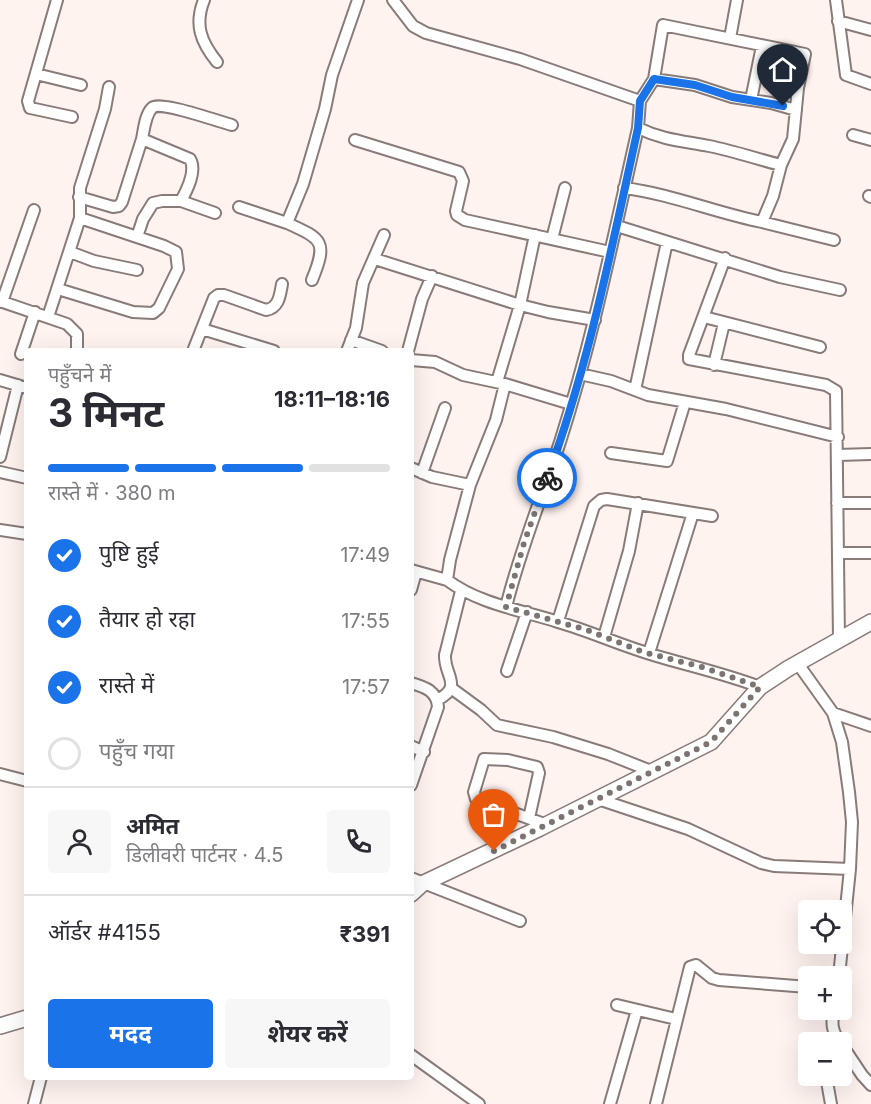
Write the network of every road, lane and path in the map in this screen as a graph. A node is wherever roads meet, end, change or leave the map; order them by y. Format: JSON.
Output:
{"nodes":[{"id":1,"x":57,"y":0,"type":"edge"},
{"id":2,"x":204,"y":0,"type":"edge"},
{"id":3,"x":358,"y":0,"type":"edge"},
{"id":4,"x":393,"y":0,"type":"edge"},
{"id":5,"x":737,"y":0,"type":"edge"},
{"id":6,"x":836,"y":0,"type":"edge"},
{"id":7,"x":838,"y":21,"type":"junction"},
{"id":8,"x":871,"y":30,"type":"edge"},
{"id":9,"x":730,"y":38,"type":"junction"},
{"id":10,"x":762,"y":46,"type":"junction"},
{"id":11,"x":217,"y":62,"type":"dead end"},
{"id":12,"x":36,"y":74,"type":"junction"},
{"id":13,"x":654,"y":79,"type":"junction"},
{"id":14,"x":871,"y":84,"type":"edge"},
{"id":15,"x":81,"y":85,"type":"dead end"},
{"id":16,"x":109,"y":87,"type":"dead end"},
{"id":17,"x":751,"y":100,"type":"junction"},
{"id":18,"x":640,"y":101,"type":"junction"},
{"id":19,"x":795,"y":110,"type":"junction"},
{"id":20,"x":72,"y":117,"type":"dead end"},
{"id":21,"x":232,"y":125,"type":"dead end"},
{"id":22,"x":638,"y":128,"type":"junction"},
{"id":23,"x":853,"y":135,"type":"dead end"},
{"id":24,"x":142,"y":139,"type":"junction"},
{"id":25,"x":355,"y":140,"type":"dead end"},
{"id":26,"x":871,"y":140,"type":"edge"},
{"id":27,"x":781,"y":165,"type":"junction"},
{"id":28,"x":565,"y":188,"type":"dead end"},
{"id":29,"x":624,"y":188,"type":"junction"},
{"id":30,"x":79,"y":196,"type":"junction"},
{"id":31,"x":181,"y":201,"type":"junction"},
{"id":32,"x":238,"y":207,"type":"dead end"},
{"id":33,"x":34,"y":210,"type":"dead end"},
{"id":34,"x":215,"y":213,"type":"dead end"},
{"id":35,"x":80,"y":218,"type":"junction"},
{"id":36,"x":762,"y":222,"type":"junction"},
{"id":37,"x":287,"y":223,"type":"junction"},
{"id":38,"x":616,"y":226,"type":"junction"},
{"id":39,"x":384,"y":235,"type":"dead end"},
{"id":40,"x":535,"y":235,"type":"junction"},
{"id":41,"x":137,"y":237,"type":"junction"},
{"id":42,"x":552,"y":239,"type":"junction"},
{"id":43,"x":834,"y":240,"type":"dead end"},
{"id":44,"x":668,"y":242,"type":"junction"},
{"id":45,"x":70,"y":252,"type":"junction"},
{"id":46,"x":610,"y":252,"type":"junction"},
{"id":47,"x":725,"y":258,"type":"junction"},
{"id":48,"x":375,"y":259,"type":"junction"},
{"id":49,"x":137,"y":270,"type":"dead end"},
{"id":50,"x":432,"y":276,"type":"junction"},
{"id":51,"x":312,"y":280,"type":"dead end"},
{"id":52,"x":282,"y":284,"type":"dead end"},
{"id":53,"x":58,"y":289,"type":"junction"},
{"id":54,"x":840,"y":290,"type":"dead end"},
{"id":55,"x":1,"y":301,"type":"edge"},
{"id":56,"x":520,"y":305,"type":"junction"},
{"id":57,"x":35,"y":312,"type":"junction"},
{"id":58,"x":48,"y":317,"type":"junction"},
{"id":59,"x":704,"y":317,"type":"junction"},
{"id":60,"x":595,"y":320,"type":"junction"},
{"id":61,"x":724,"y":323,"type":"junction"},
{"id":62,"x":202,"y":328,"type":"junction"},
{"id":63,"x":349,"y":346,"type":"edge"},
{"id":64,"x":820,"y":347,"type":"dead end"},
{"id":65,"x":77,"y":348,"type":"edge"},
{"id":66,"x":194,"y":348,"type":"edge"},
{"id":67,"x":265,"y":348,"type":"edge"},
{"id":68,"x":409,"y":348,"type":"edge"},
{"id":69,"x":21,"y":354,"type":"dead end"},
{"id":70,"x":414,"y":360,"type":"edge"},
{"id":71,"x":714,"y":365,"type":"junction"},
{"id":72,"x":580,"y":374,"type":"junction"},
{"id":73,"x":0,"y":380,"type":"edge"},
{"id":74,"x":501,"y":383,"type":"junction"},
{"id":75,"x":22,"y":387,"type":"edge"},
{"id":76,"x":635,"y":390,"type":"junction"},
{"id":77,"x":685,"y":402,"type":"junction"},
{"id":78,"x":571,"y":404,"type":"junction"},
{"id":79,"x":445,"y":408,"type":"dead end"},
{"id":80,"x":838,"y":437,"type":"junction"},
{"id":81,"x":611,"y":453,"type":"dead end"},
{"id":82,"x":871,"y":454,"type":"edge"},
{"id":83,"x":838,"y":455,"type":"junction"},
{"id":84,"x":0,"y":457,"type":"edge"},
{"id":85,"x":0,"y":472,"type":"edge"},
{"id":86,"x":414,"y":472,"type":"edge"},
{"id":87,"x":24,"y":477,"type":"edge"},
{"id":88,"x":470,"y":485,"type":"junction"},
{"id":89,"x":638,"y":503,"type":"junction"},
{"id":90,"x":837,"y":503,"type":"junction"},
{"id":91,"x":871,"y":504,"type":"edge"},
{"id":92,"x":693,"y":513,"type":"junction"},
{"id":93,"x":712,"y":516,"type":"dead end"},
{"id":94,"x":0,"y":530,"type":"edge"},
{"id":95,"x":24,"y":534,"type":"edge"},
{"id":96,"x":838,"y":553,"type":"junction"},
{"id":97,"x":871,"y":553,"type":"edge"},
{"id":98,"x":414,"y":571,"type":"edge"},
{"id":99,"x":447,"y":580,"type":"junction"},
{"id":100,"x":461,"y":591,"type":"junction"},
{"id":101,"x":506,"y":607,"type":"junction"},
{"id":102,"x":527,"y":612,"type":"junction"},
{"id":103,"x":558,"y":621,"type":"junction"},
{"id":104,"x":871,"y":622,"type":"edge"},
{"id":105,"x":603,"y":637,"type":"junction"},
{"id":106,"x":839,"y":640,"type":"junction"},
{"id":107,"x":649,"y":653,"type":"junction"},
{"id":108,"x":798,"y":664,"type":"junction"},
{"id":109,"x":507,"y":671,"type":"dead end"},
{"id":110,"x":414,"y":684,"type":"edge"},
{"id":111,"x":760,"y":687,"type":"junction"},
{"id":112,"x":451,"y":688,"type":"junction"},
{"id":113,"x":437,"y":700,"type":"junction"},
{"id":114,"x":833,"y":713,"type":"junction"},
{"id":115,"x":871,"y":726,"type":"edge"},
{"id":116,"x":414,"y":747,"type":"edge"},
{"id":117,"x":424,"y":752,"type":"junction"},
{"id":118,"x":651,"y":771,"type":"junction"},
{"id":119,"x":0,"y":774,"type":"edge"},
{"id":120,"x":414,"y":777,"type":"edge"},
{"id":121,"x":24,"y":780,"type":"edge"},
{"id":122,"x":598,"y":799,"type":"junction"},
{"id":123,"x":529,"y":818,"type":"junction"},
{"id":124,"x":547,"y":825,"type":"junction"},
{"id":125,"x":850,"y":869,"type":"junction"},
{"id":126,"x":415,"y":885,"type":"edge"},
{"id":127,"x":520,"y":921,"type":"dead end"},
{"id":128,"x":840,"y":966,"type":"edge"},
{"id":129,"x":798,"y":986,"type":"edge"},
{"id":130,"x":617,"y":1005,"type":"dead end"},
{"id":131,"x":637,"y":1010,"type":"junction"},
{"id":132,"x":24,"y":1019,"type":"edge"},
{"id":133,"x":676,"y":1019,"type":"junction"},
{"id":134,"x":0,"y":1026,"type":"edge"},
{"id":135,"x":414,"y":1057,"type":"edge"},
{"id":136,"x":852,"y":1060,"type":"edge"},
{"id":137,"x":39,"y":1080,"type":"edge"},
{"id":138,"x":871,"y":1085,"type":"edge"},
{"id":139,"x":828,"y":1086,"type":"edge"},
{"id":140,"x":34,"y":1104,"type":"edge"},
{"id":141,"x":479,"y":1104,"type":"edge"},
{"id":142,"x":610,"y":1104,"type":"edge"},
{"id":143,"x":656,"y":1104,"type":"edge"},
{"id":144,"x":831,"y":1104,"type":"edge"}],
"edges":[{"from":1,"to":12,"type":"street"},
{"from":2,"to":11,"type":"street"},
{"from":3,"to":37,"type":"street"},
{"from":4,"to":18,"type":"street"},
{"from":5,"to":9,"type":"street"},
{"from":6,"to":7,"type":"street"},
{"from":7,"to":8,"type":"street"},
{"from":7,"to":14,"type":"street"},
{"from":9,"to":10,"type":"street"},
{"from":9,"to":13,"type":"street"},
{"from":10,"to":17,"type":"street"},
{"from":10,"to":19,"type":"street"},
{"from":12,"to":15,"type":"street"},
{"from":12,"to":20,"type":"street"},
{"from":13,"to":17,"type":"street"},
{"from":13,"to":18,"type":"street"},
{"from":16,"to":30,"type":"street"},
{"from":17,"to":19,"type":"street"},
{"from":18,"to":22,"type":"street"},
{"from":19,"to":27,"type":"street"},
{"from":21,"to":24,"type":"street"},
{"from":22,"to":27,"type":"street"},
{"from":22,"to":29,"type":"street"},
{"from":23,"to":26,"type":"street"},
{"from":24,"to":30,"type":"street"},
{"from":24,"to":31,"type":"street"},
{"from":25,"to":40,"type":"street"},
{"from":27,"to":36,"type":"street"},
{"from":28,"to":42,"type":"street"},
{"from":29,"to":36,"type":"street"},
{"from":29,"to":38,"type":"street"},
{"from":30,"to":35,"type":"street"},
{"from":31,"to":34,"type":"street"},
{"from":31,"to":41,"type":"street"},
{"from":32,"to":37,"type":"street"},
{"from":33,"to":55,"type":"street"},
{"from":35,"to":41,"type":"street"},
{"from":35,"to":45,"type":"street"},
{"from":36,"to":43,"type":"street"},
{"from":37,"to":51,"type":"street"},
{"from":38,"to":44,"type":"street"},
{"from":38,"to":46,"type":"street"},
{"from":39,"to":48,"type":"street"},
{"from":40,"to":42,"type":"street"},
{"from":40,"to":56,"type":"street"},
{"from":41,"to":53,"type":"street"},
{"from":42,"to":46,"type":"street"},
{"from":44,"to":47,"type":"street"},
{"from":44,"to":76,"type":"street"},
{"from":45,"to":49,"type":"street"},
{"from":45,"to":53,"type":"street"},
{"from":46,"to":60,"type":"street"},
{"from":47,"to":54,"type":"street"},
{"from":47,"to":59,"type":"street"},
{"from":48,"to":50,"type":"street"},
{"from":48,"to":63,"type":"street"},
{"from":50,"to":56,"type":"street"},
{"from":50,"to":68,"type":"street"},
{"from":52,"to":62,"type":"street"},
{"from":53,"to":58,"type":"street"},
{"from":55,"to":57,"type":"street"},
{"from":56,"to":60,"type":"street"},
{"from":56,"to":74,"type":"street"},
{"from":57,"to":58,"type":"street"},
{"from":57,"to":69,"type":"street"},
{"from":58,"to":65,"type":"street"},
{"from":59,"to":61,"type":"street"},
{"from":59,"to":71,"type":"street"},
{"from":60,"to":72,"type":"street"},
{"from":61,"to":64,"type":"street"},
{"from":61,"to":71,"type":"street"},
{"from":62,"to":66,"type":"street"},
{"from":62,"to":67,"type":"street"},
{"from":70,"to":74,"type":"street"},
{"from":71,"to":80,"type":"street"},
{"from":72,"to":76,"type":"street"},
{"from":72,"to":78,"type":"street"},
{"from":73,"to":75,"type":"street"},
{"from":74,"to":78,"type":"street"},
{"from":74,"to":88,"type":"street"},
{"from":75,"to":84,"type":"street"},
{"from":76,"to":77,"type":"street"},
{"from":77,"to":80,"type":"street"},
{"from":77,"to":81,"type":"street"},
{"from":78,"to":101,"type":"street"},
{"from":79,"to":86,"type":"street"},
{"from":80,"to":83,"type":"street"},
{"from":82,"to":83,"type":"street"},
{"from":83,"to":90,"type":"street"},
{"from":85,"to":87,"type":"street"},
{"from":86,"to":88,"type":"street"},
{"from":88,"to":99,"type":"street"},
{"from":89,"to":92,"type":"street"},
{"from":89,"to":103,"type":"street"},
{"from":89,"to":105,"type":"street"},
{"from":90,"to":91,"type":"street"},
{"from":90,"to":96,"type":"street"},
{"from":92,"to":93,"type":"street"},
{"from":92,"to":107,"type":"street"},
{"from":94,"to":95,"type":"street"},
{"from":96,"to":97,"type":"street"},
{"from":96,"to":106,"type":"street"},
{"from":98,"to":99,"type":"street"},
{"from":99,"to":100,"type":"street"},
{"from":100,"to":101,"type":"street"},
{"from":100,"to":112,"type":"street"},
{"from":101,"to":102,"type":"street"},
{"from":102,"to":103,"type":"street"},
{"from":102,"to":109,"type":"street"},
{"from":103,"to":105,"type":"street"},
{"from":104,"to":106,"type":"street"},
{"from":105,"to":107,"type":"street"},
{"from":106,"to":108,"type":"street"},
{"from":107,"to":111,"type":"street"},
{"from":108,"to":111,"type":"street"},
{"from":108,"to":114,"type":"street"},
{"from":110,"to":113,"type":"street"},
{"from":111,"to":118,"type":"street"},
{"from":112,"to":113,"type":"street"},
{"from":112,"to":118,"type":"street"},
{"from":113,"to":117,"type":"street"},
{"from":114,"to":115,"type":"street"},
{"from":114,"to":125,"type":"street"},
{"from":116,"to":117,"type":"street"},
{"from":117,"to":120,"type":"street"},
{"from":118,"to":122,"type":"street"},
{"from":119,"to":121,"type":"street"},
{"from":122,"to":124,"type":"street"},
{"from":122,"to":125,"type":"street"},
{"from":123,"to":123,"type":"street"},
{"from":123,"to":124,"type":"street"},
{"from":124,"to":126,"type":"street"},
{"from":125,"to":128,"type":"street"},
{"from":126,"to":127,"type":"street"},
{"from":129,"to":133,"type":"street"},
{"from":130,"to":131,"type":"street"},
{"from":131,"to":133,"type":"street"},
{"from":131,"to":142,"type":"street"},
{"from":132,"to":134,"type":"street"},
{"from":133,"to":143,"type":"street"},
{"from":135,"to":141,"type":"street"},
{"from":136,"to":138,"type":"street"},
{"from":137,"to":140,"type":"street"},
{"from":139,"to":144,"type":"street"}]}
